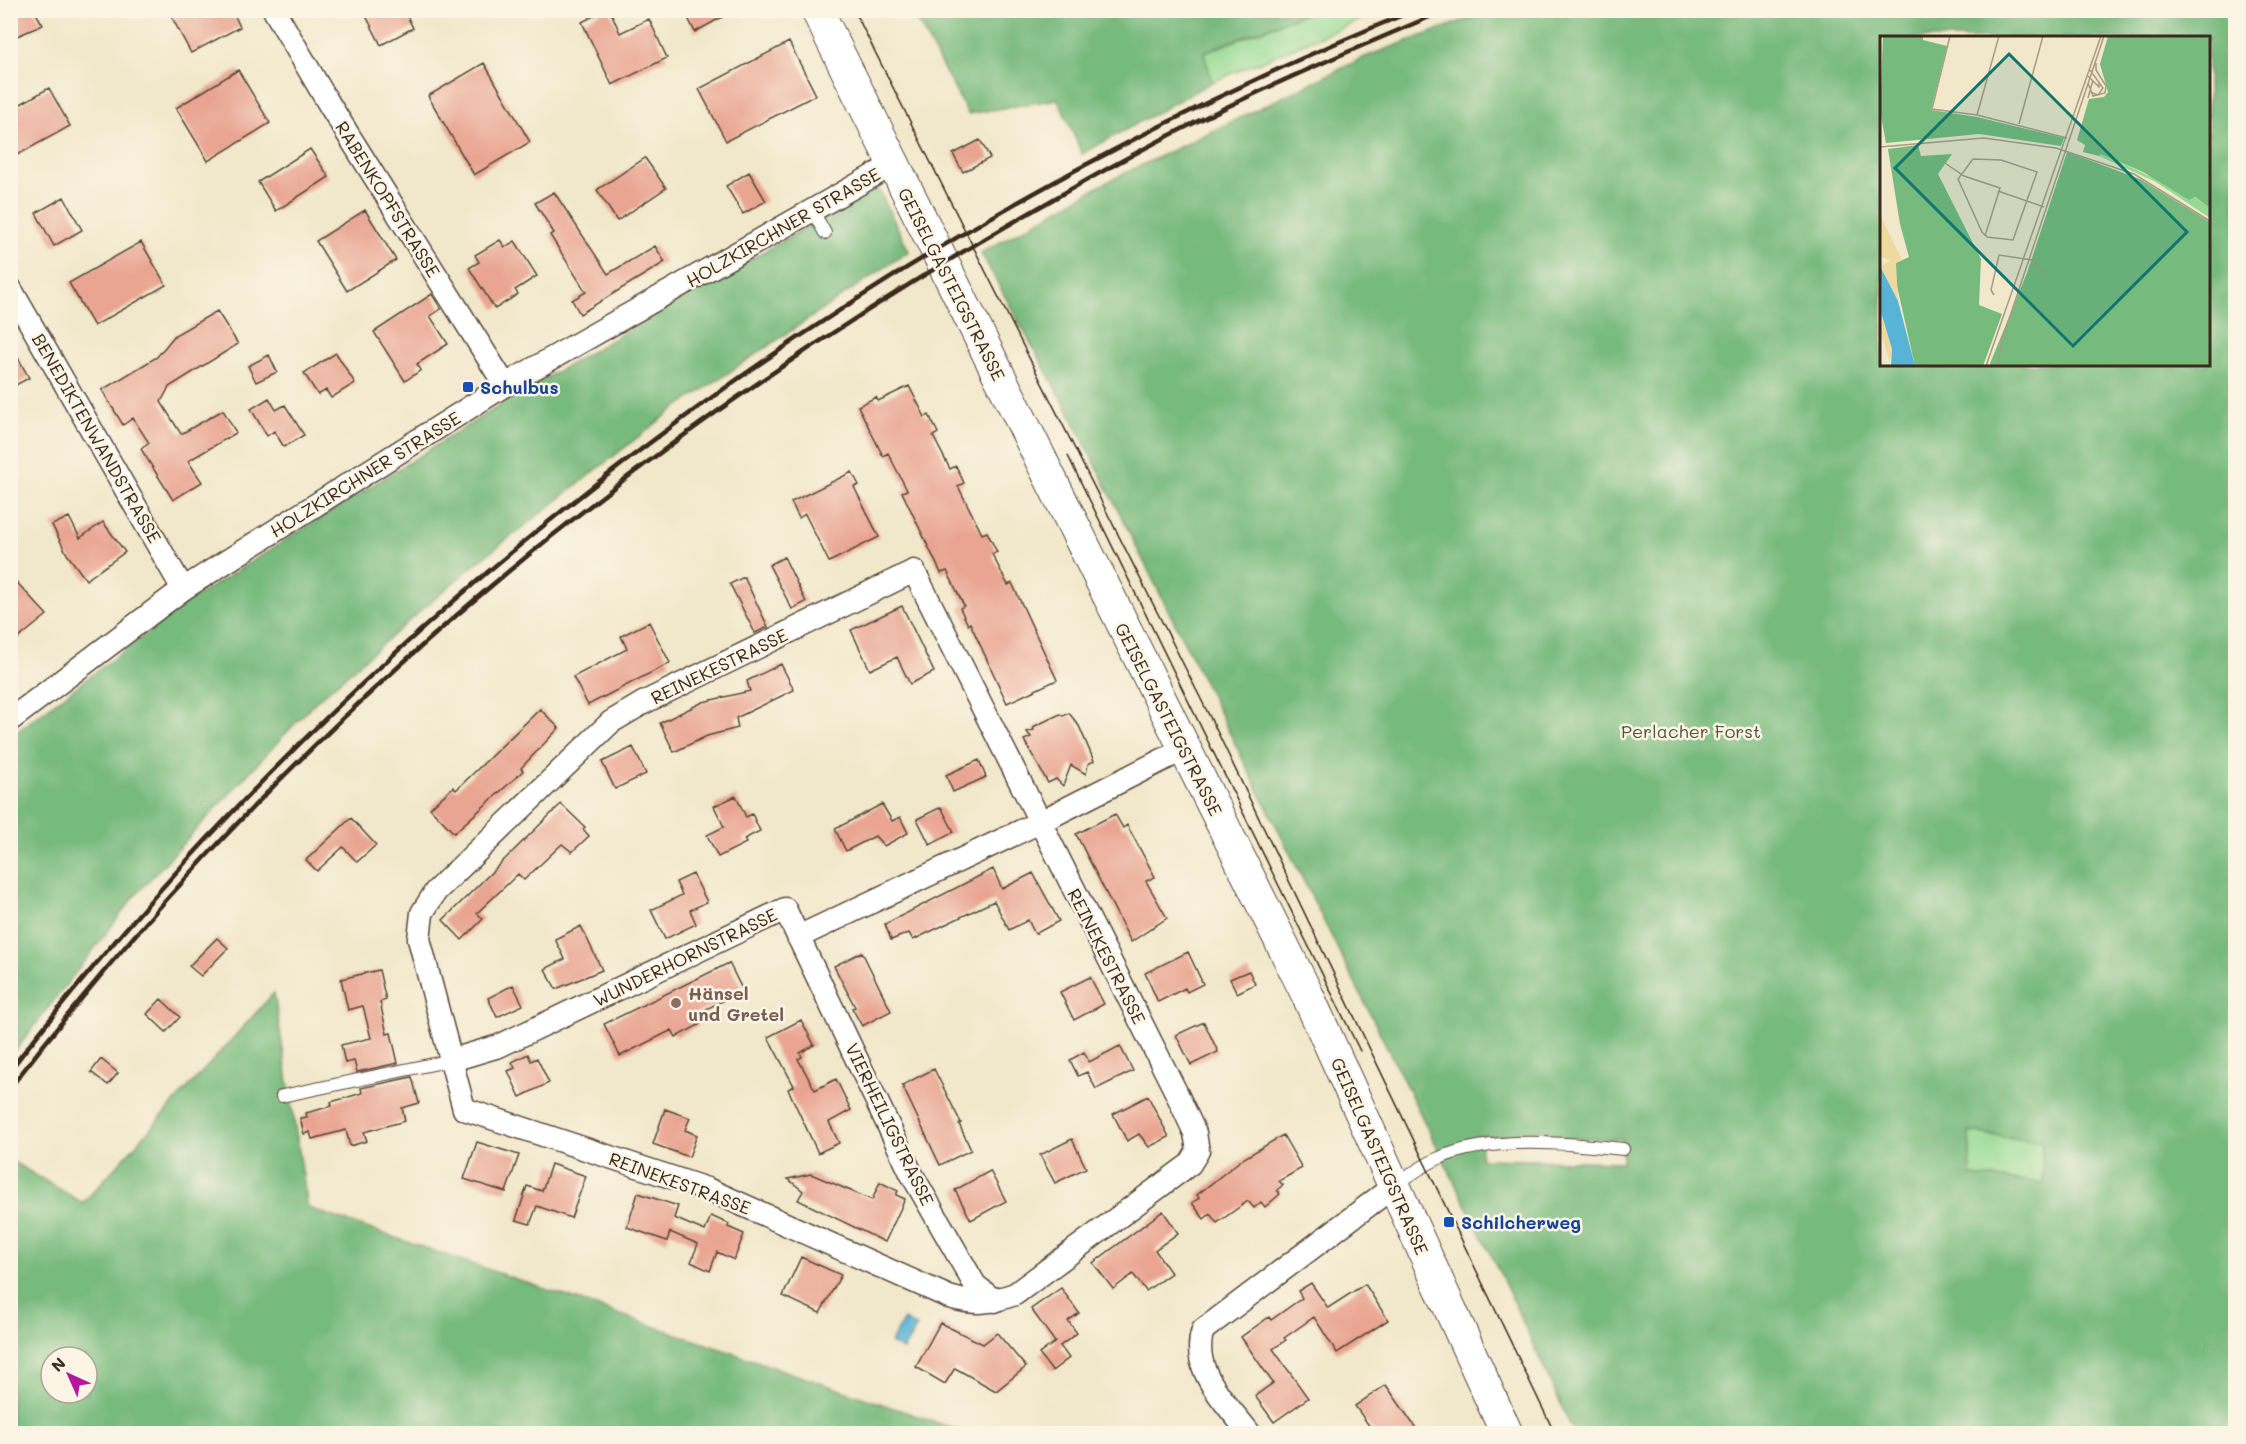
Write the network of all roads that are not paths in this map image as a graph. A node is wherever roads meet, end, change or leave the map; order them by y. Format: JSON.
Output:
{"nodes":[{"id":1,"x":274,"y":10,"type":"edge"},
{"id":2,"x":817,"y":10,"type":"edge"},
{"id":3,"x":892,"y":165,"type":"junction"},
{"id":4,"x":812,"y":210,"type":"junction"},
{"id":5,"x":825,"y":232,"type":"dead end"},
{"id":6,"x":10,"y":288,"type":"edge"},
{"id":7,"x":505,"y":385,"type":"junction"},
{"id":8,"x":183,"y":589,"type":"junction"},
{"id":9,"x":10,"y":720,"type":"edge"},
{"id":10,"x":1184,"y":749,"type":"junction"},
{"id":11,"x":1040,"y":822,"type":"junction"},
{"id":12,"x":798,"y":937,"type":"junction"},
{"id":13,"x":452,"y":1060,"type":"junction"},
{"id":14,"x":282,"y":1096,"type":"dead end"},
{"id":15,"x":1623,"y":1149,"type":"dead end"},
{"id":16,"x":1394,"y":1186,"type":"junction"},
{"id":17,"x":995,"y":1301,"type":"junction"},
{"id":18,"x":1250,"y":1434,"type":"edge"},
{"id":19,"x":1507,"y":1434,"type":"edge"}],
"edges":[{"from":1,"to":7,"type":"street","name":"RABENKOPFSTRASSE"},
{"from":2,"to":3,"type":"main road","name":"GEISELGASTEIGSTRASSE"},
{"from":3,"to":4,"type":"street","name":"HOLZKIRCHNER STRASSE"},
{"from":3,"to":10,"type":"main road","name":"GEISELGASTEIGSTRASSE"},
{"from":4,"to":5,"type":"lane"},
{"from":4,"to":7,"type":"street","name":"HOLZKIRCHNER STRASSE"},
{"from":6,"to":8,"type":"street","name":"BENEDIKTENWANDSTRASSE"},
{"from":7,"to":8,"type":"street","name":"HOLZKIRCHNER STRASSE"},
{"from":8,"to":9,"type":"street","name":"HOLZKIRCHNER STRASSE"},
{"from":10,"to":11,"type":"street","name":"WUNDERHORNSTRASSE"},
{"from":10,"to":16,"type":"main road","name":"GEISELGASTEIGSTRASSE"},
{"from":11,"to":12,"type":"street","name":"WUNDERHORNSTRASSE"},
{"from":11,"to":13,"type":"street","name":"REINEKESTRASSE"},
{"from":11,"to":17,"type":"street","name":"REINEKESTRASSE"},
{"from":12,"to":13,"type":"street","name":"WUNDERHORNSTRASSE"},
{"from":12,"to":17,"type":"street","name":"VIERHEILIGSTRASSE"},
{"from":13,"to":14,"type":"lane","name":"WUNDERHORNSTRASSE"},
{"from":13,"to":17,"type":"street","name":"REINEKESTRASSE"},
{"from":15,"to":16,"type":"lane"},
{"from":16,"to":18,"type":"street"},
{"from":16,"to":19,"type":"main road","name":"GEISELGASTEIGSTRASSE"}]}
